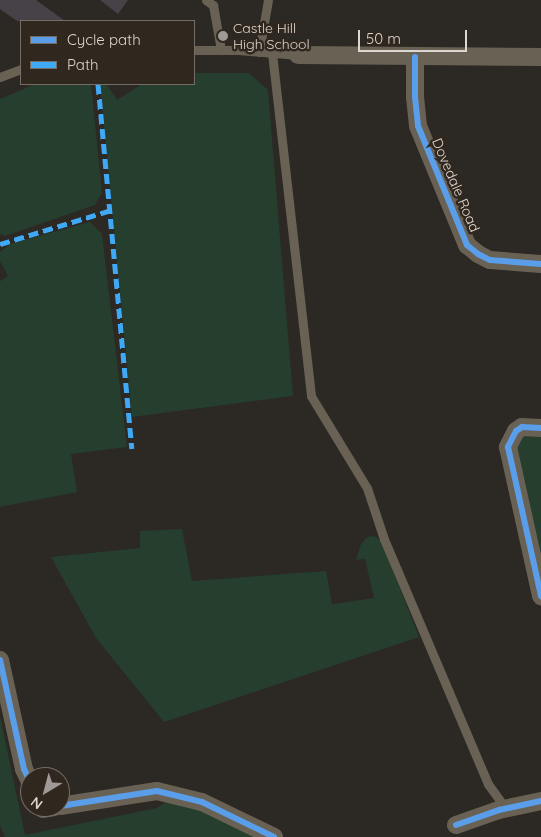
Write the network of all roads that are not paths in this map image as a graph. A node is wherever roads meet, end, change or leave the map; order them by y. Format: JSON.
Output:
{"nodes":[{"id":1,"x":206,"y":0,"type":"edge"},
{"id":2,"x":268,"y":0,"type":"edge"},
{"id":3,"x":195,"y":50,"type":"edge"},
{"id":4,"x":221,"y":50,"type":"junction"},
{"id":5,"x":259,"y":52,"type":"junction"},
{"id":6,"x":272,"y":53,"type":"junction"},
{"id":7,"x":298,"y":55,"type":"joint"},
{"id":8,"x":541,"y":56,"type":"edge"},
{"id":9,"x":415,"y":57,"type":"junction"},
{"id":10,"x":20,"y":69,"type":"edge"},
{"id":11,"x":0,"y":77,"type":"edge"},
{"id":12,"x":541,"y":264,"type":"edge"},
{"id":13,"x":541,"y":428,"type":"edge"},
{"id":14,"x":541,"y":596,"type":"edge"},
{"id":15,"x":0,"y":660,"type":"edge"},
{"id":16,"x":24,"y":767,"type":"edge"},
{"id":17,"x":541,"y":801,"type":"edge"},
{"id":18,"x":70,"y":804,"type":"edge"},
{"id":19,"x":506,"y":809,"type":"junction"},
{"id":20,"x":456,"y":824,"type":"dead end"},
{"id":21,"x":274,"y":837,"type":"edge"}],
"edges":[{"from":1,"to":4,"type":"lane"},
{"from":2,"to":5,"type":"lane"},
{"from":3,"to":4,"type":"lane"},
{"from":4,"to":5,"type":"lane"},
{"from":5,"to":6,"type":"lane"},
{"from":6,"to":7,"type":"lane"},
{"from":6,"to":19,"type":"lane"},
{"from":7,"to":9,"type":"street"},
{"from":8,"to":9,"type":"street"},
{"from":9,"to":12,"type":"street","name":"Dovedale Road"},
{"from":10,"to":11,"type":"lane"},
{"from":13,"to":14,"type":"street"},
{"from":15,"to":16,"type":"street"},
{"from":17,"to":19,"type":"street"},
{"from":18,"to":21,"type":"street"},
{"from":19,"to":20,"type":"street"}]}
